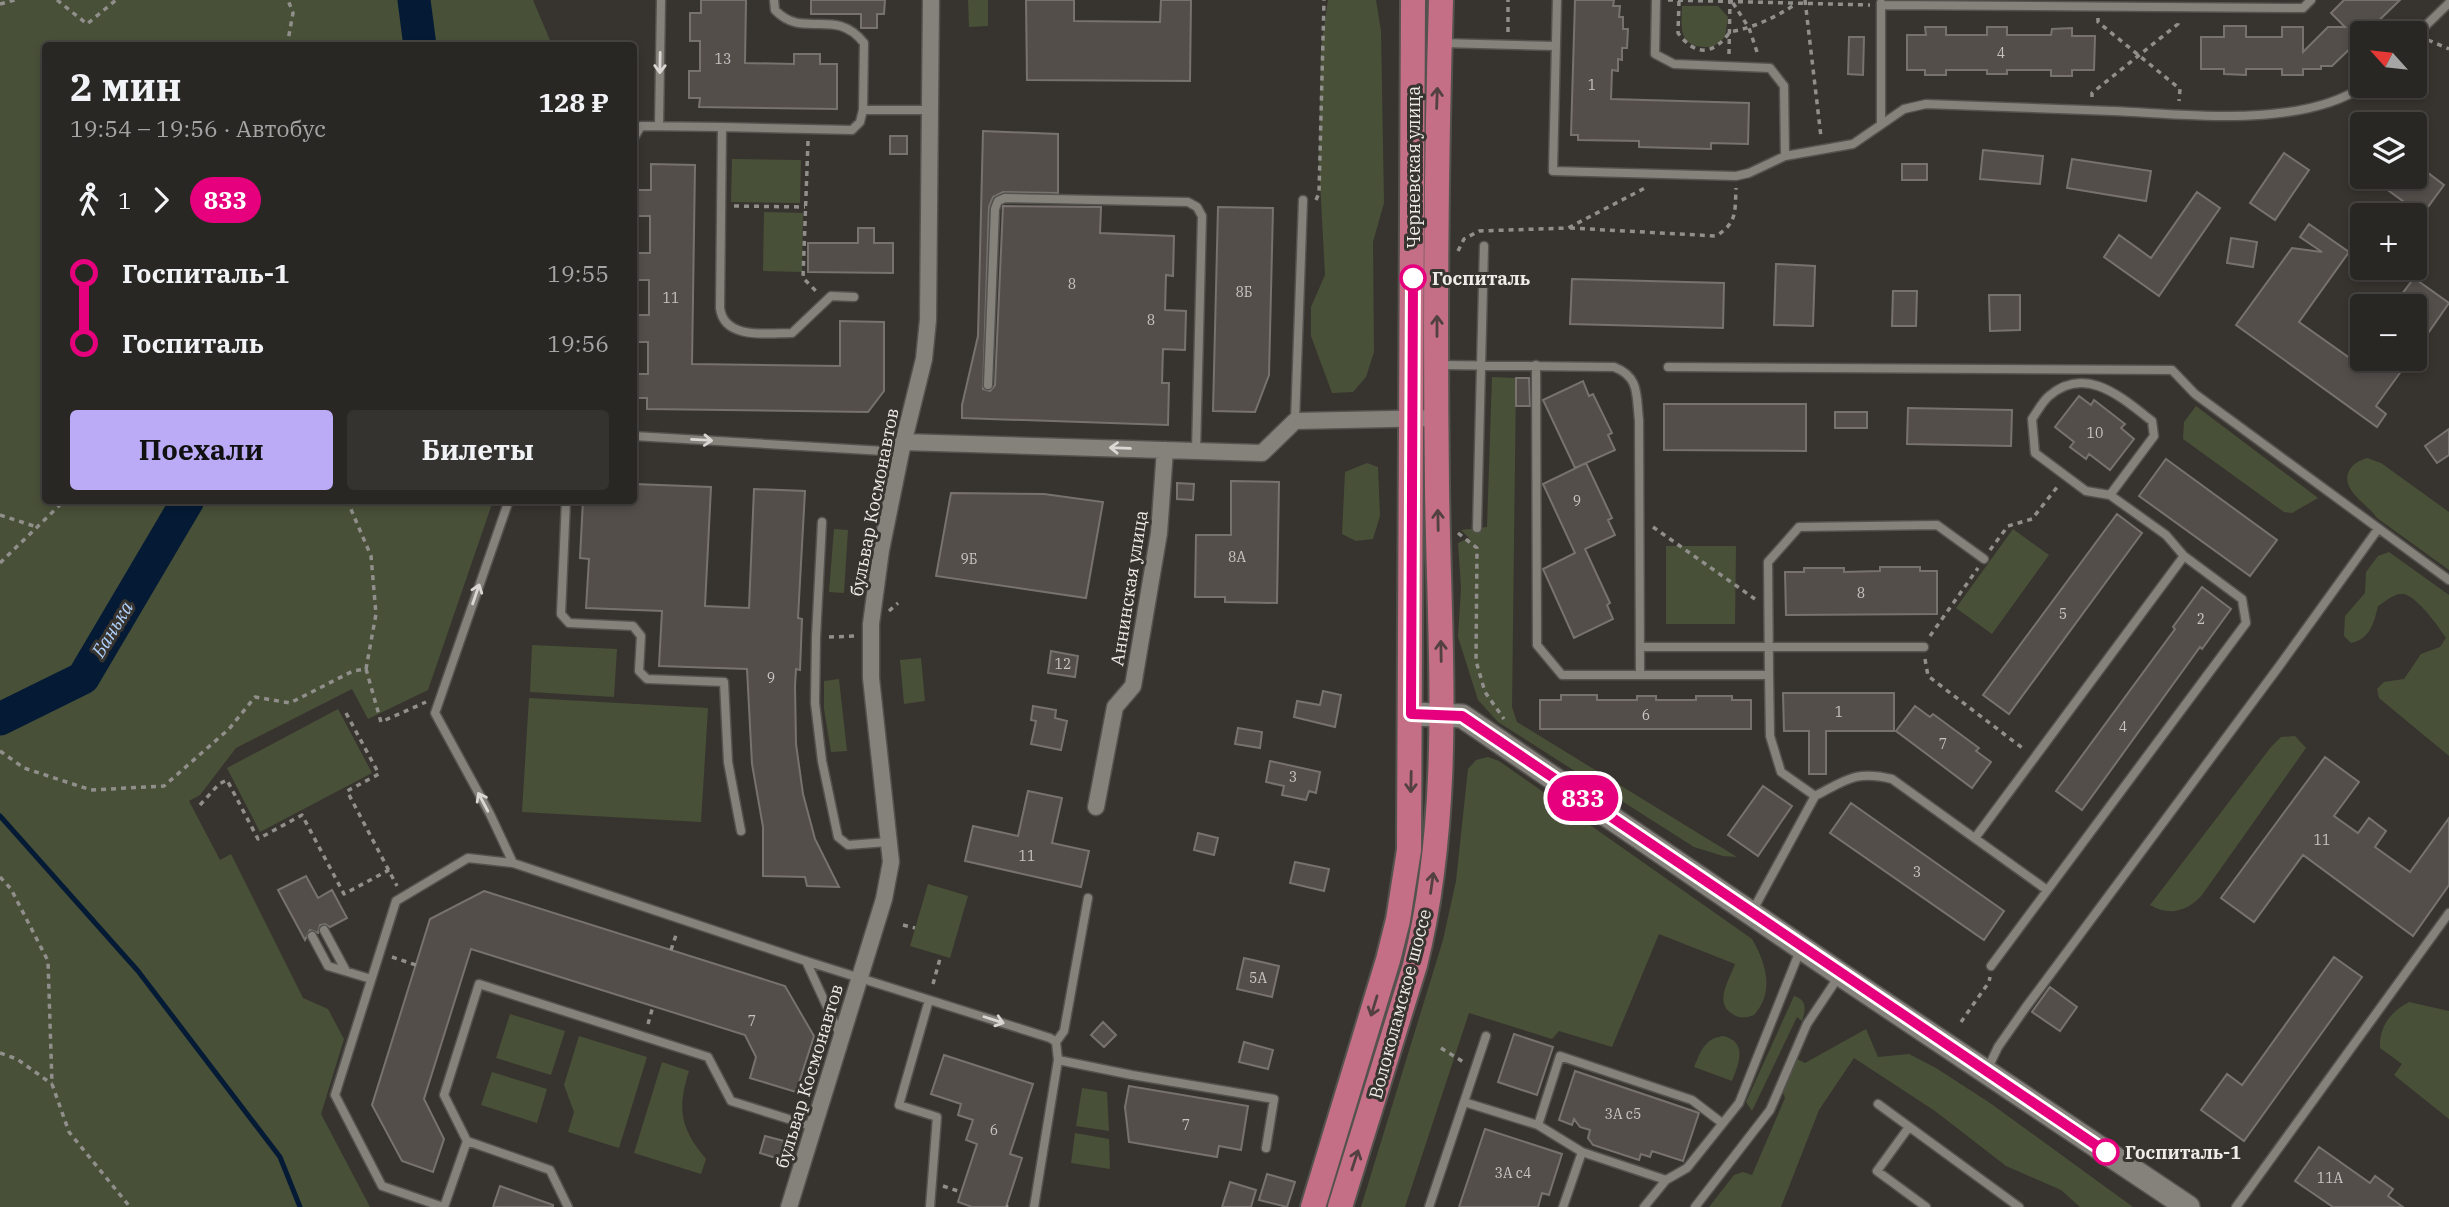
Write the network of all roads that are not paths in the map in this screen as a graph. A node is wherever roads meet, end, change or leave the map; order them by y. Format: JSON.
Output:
{"nodes":[{"id":1,"x":662,"y":0,"type":"edge"},
{"id":2,"x":774,"y":0,"type":"edge"},
{"id":3,"x":931,"y":0,"type":"edge"},
{"id":4,"x":1413,"y":0,"type":"edge"},
{"id":5,"x":1441,"y":0,"type":"edge"},
{"id":6,"x":1558,"y":0,"type":"edge"},
{"id":7,"x":1656,"y":0,"type":"edge"},
{"id":8,"x":2311,"y":0,"type":"edge"},
{"id":9,"x":1881,"y":3,"type":"edge"},
{"id":10,"x":2080,"y":3,"type":"edge"},
{"id":11,"x":2449,"y":3,"type":"edge"},
{"id":12,"x":2427,"y":25,"type":"edge"},
{"id":13,"x":1439,"y":43,"type":"junction"},
{"id":14,"x":1556,"y":46,"type":"junction"},
{"id":15,"x":2350,"y":92,"type":"edge"},
{"id":16,"x":863,"y":110,"type":"junction"},
{"id":17,"x":930,"y":110,"type":"junction"},
{"id":18,"x":1881,"y":123,"type":"junction"},
{"id":19,"x":659,"y":126,"type":"junction"},
{"id":20,"x":722,"y":127,"type":"junction"},
{"id":21,"x":637,"y":133,"type":"edge"},
{"id":22,"x":1785,"y":156,"type":"junction"},
{"id":23,"x":1303,"y":200,"type":"dead end"},
{"id":24,"x":1484,"y":246,"type":"dead end"},
{"id":25,"x":854,"y":297,"type":"dead end"},
{"id":26,"x":1438,"y":365,"type":"junction"},
{"id":27,"x":1480,"y":365,"type":"junction"},
{"id":28,"x":1536,"y":365,"type":"junction"},
{"id":29,"x":1668,"y":367,"type":"dead end"},
{"id":30,"x":988,"y":385,"type":"dead end"},
{"id":31,"x":1413,"y":418,"type":"junction"},
{"id":32,"x":1438,"y":418,"type":"junction"},
{"id":33,"x":1295,"y":422,"type":"junction"},
{"id":34,"x":637,"y":436,"type":"edge"},
{"id":35,"x":902,"y":447,"type":"junction"},
{"id":36,"x":1165,"y":450,"type":"junction"},
{"id":37,"x":1196,"y":451,"type":"junction"},
{"id":38,"x":2110,"y":495,"type":"junction"},
{"id":39,"x":508,"y":504,"type":"edge"},
{"id":40,"x":566,"y":504,"type":"edge"},
{"id":41,"x":821,"y":522,"type":"dead end"},
{"id":42,"x":1477,"y":528,"type":"dead end"},
{"id":43,"x":2378,"y":529,"type":"junction"},
{"id":44,"x":2184,"y":556,"type":"junction"},
{"id":45,"x":1984,"y":559,"type":"road end"},
{"id":46,"x":2449,"y":580,"type":"edge"},
{"id":47,"x":1767,"y":646,"type":"junction"},
{"id":48,"x":1924,"y":647,"type":"road end"},
{"id":49,"x":1640,"y":648,"type":"junction"},
{"id":50,"x":1640,"y":675,"type":"junction"},
{"id":51,"x":1769,"y":675,"type":"junction"},
{"id":52,"x":1411,"y":714,"type":"junction"},
{"id":53,"x":1443,"y":714,"type":"junction"},
{"id":54,"x":1815,"y":796,"type":"junction"},
{"id":55,"x":1096,"y":807,"type":"dead end"},
{"id":56,"x":741,"y":831,"type":"dead end"},
{"id":57,"x":1975,"y":838,"type":"junction"},
{"id":58,"x":888,"y":842,"type":"junction"},
{"id":59,"x":513,"y":863,"type":"junction"},
{"id":60,"x":2048,"y":890,"type":"junction"},
{"id":61,"x":1088,"y":898,"type":"dead end"},
{"id":62,"x":1751,"y":913,"type":"junction"},
{"id":63,"x":2449,"y":913,"type":"edge"},
{"id":64,"x":324,"y":930,"type":"dead end"},
{"id":65,"x":312,"y":936,"type":"dead end"},
{"id":66,"x":1801,"y":947,"type":"junction"},
{"id":67,"x":806,"y":961,"type":"junction"},
{"id":68,"x":1991,"y":965,"type":"road end"},
{"id":69,"x":346,"y":971,"type":"junction"},
{"id":70,"x":1840,"y":974,"type":"junction"},
{"id":71,"x":859,"y":978,"type":"junction"},
{"id":72,"x":371,"y":979,"type":"junction"},
{"id":73,"x":929,"y":1000,"type":"junction"},
{"id":74,"x":841,"y":1037,"type":"junction"},
{"id":75,"x":1486,"y":1037,"type":"dead end"},
{"id":76,"x":1056,"y":1042,"type":"junction"},
{"id":77,"x":1058,"y":1059,"type":"junction"},
{"id":78,"x":1987,"y":1070,"type":"junction"},
{"id":79,"x":1464,"y":1102,"type":"junction"},
{"id":80,"x":1878,"y":1104,"type":"dead end"},
{"id":81,"x":1722,"y":1123,"type":"junction"},
{"id":82,"x":1538,"y":1125,"type":"junction"},
{"id":83,"x":814,"y":1127,"type":"junction"},
{"id":84,"x":1909,"y":1127,"type":"junction"},
{"id":85,"x":467,"y":1141,"type":"junction"},
{"id":86,"x":1266,"y":1148,"type":"dead end"},
{"id":87,"x":1582,"y":1152,"type":"junction"},
{"id":88,"x":1666,"y":1180,"type":"junction"},
{"id":89,"x":2177,"y":1202,"type":"edge"},
{"id":90,"x":444,"y":1207,"type":"edge"},
{"id":91,"x":568,"y":1207,"type":"edge"},
{"id":92,"x":789,"y":1207,"type":"edge"},
{"id":93,"x":930,"y":1207,"type":"edge"},
{"id":94,"x":1034,"y":1207,"type":"edge"},
{"id":95,"x":1313,"y":1207,"type":"edge"},
{"id":96,"x":1340,"y":1207,"type":"edge"},
{"id":97,"x":1429,"y":1207,"type":"edge"},
{"id":98,"x":1563,"y":1207,"type":"edge"},
{"id":99,"x":1644,"y":1207,"type":"edge"},
{"id":100,"x":1695,"y":1207,"type":"edge"},
{"id":101,"x":1926,"y":1207,"type":"edge"},
{"id":102,"x":2019,"y":1207,"type":"edge"},
{"id":103,"x":2236,"y":1207,"type":"edge"}],
"edges":[{"from":1,"to":19,"type":"lane","one_way":true},
{"from":2,"to":16,"type":"lane"},
{"from":3,"to":17,"type":"street","name":"бульвар Космонавтов"},
{"from":4,"to":31,"type":"main road","name":"Черневская улица"},
{"from":5,"to":13,"type":"main road","name":"Черневская улица"},
{"from":6,"to":14,"type":"lane"},
{"from":7,"to":22,"type":"lane"},
{"from":8,"to":10,"type":"lane"},
{"from":9,"to":10,"type":"lane"},
{"from":9,"to":18,"type":"lane"},
{"from":11,"to":12,"type":"lane"},
{"from":13,"to":14,"type":"lane"},
{"from":26,"to":13,"type":"main road","name":"Черневская улица","one_way":true},
{"from":14,"to":22,"type":"lane"},
{"from":15,"to":18,"type":"lane"},
{"from":16,"to":17,"type":"lane"},
{"from":16,"to":20,"type":"lane"},
{"from":17,"to":35,"type":"street","name":"бульвар Космонавтов"},
{"from":18,"to":22,"type":"lane"},
{"from":19,"to":20,"type":"lane"},
{"from":19,"to":21,"type":"lane"},
{"from":20,"to":25,"type":"lane"},
{"from":23,"to":33,"type":"lane"},
{"from":24,"to":27,"type":"lane"},
{"from":26,"to":27,"type":"lane"},
{"from":26,"to":32,"type":"main road","name":"Черневская улица"},
{"from":27,"to":28,"type":"lane"},
{"from":27,"to":42,"type":"lane"},
{"from":28,"to":49,"type":"lane"},
{"from":28,"to":50,"type":"lane"},
{"from":29,"to":43,"type":"lane"},
{"from":30,"to":37,"type":"lane"},
{"from":31,"to":32,"type":"street"},
{"from":31,"to":33,"type":"street"},
{"from":31,"to":52,"type":"main road","name":"Волоколамское шоссе"},
{"from":53,"to":32,"type":"main road","name":"Волоколамское шоссе","one_way":true},
{"from":33,"to":37,"type":"street"},
{"from":34,"to":35,"type":"lane","one_way":true},
{"from":36,"to":35,"type":"street","one_way":true},
{"from":35,"to":58,"type":"street","name":"бульвар Космонавтов"},
{"from":36,"to":37,"type":"street"},
{"from":36,"to":55,"type":"street","name":"Аннинская улица"},
{"from":38,"to":38,"type":"lane"},
{"from":38,"to":44,"type":"lane"},
{"from":59,"to":39,"type":"lane","one_way":true},
{"from":40,"to":56,"type":"lane"},
{"from":41,"to":58,"type":"lane"},
{"from":43,"to":46,"type":"lane"},
{"from":43,"to":78,"type":"lane"},
{"from":44,"to":57,"type":"lane"},
{"from":44,"to":60,"type":"lane"},
{"from":45,"to":47,"type":"lane"},
{"from":47,"to":48,"type":"lane"},
{"from":47,"to":49,"type":"lane"},
{"from":47,"to":51,"type":"lane"},
{"from":49,"to":50,"type":"lane"},
{"from":50,"to":51,"type":"lane"},
{"from":51,"to":54,"type":"lane"},
{"from":52,"to":53,"type":"street"},
{"from":52,"to":95,"type":"main road","name":"Волоколамское шоссе","one_way":true},
{"from":53,"to":62,"type":"street"},
{"from":96,"to":53,"type":"main road","name":"Волоколамское шоссе","one_way":true},
{"from":54,"to":57,"type":"lane"},
{"from":54,"to":62,"type":"lane"},
{"from":57,"to":60,"type":"lane"},
{"from":58,"to":71,"type":"street","name":"бульвар Космонавтов"},
{"from":59,"to":67,"type":"lane"},
{"from":59,"to":72,"type":"lane"},
{"from":60,"to":68,"type":"lane"},
{"from":61,"to":76,"type":"lane"},
{"from":62,"to":66,"type":"street"},
{"from":63,"to":103,"type":"lane"},
{"from":64,"to":69,"type":"lane"},
{"from":65,"to":69,"type":"lane"},
{"from":66,"to":70,"type":"street"},
{"from":66,"to":81,"type":"lane"},
{"from":67,"to":71,"type":"lane"},
{"from":67,"to":74,"type":"lane"},
{"from":69,"to":72,"type":"lane"},
{"from":70,"to":78,"type":"street"},
{"from":70,"to":100,"type":"lane"},
{"from":71,"to":73,"type":"lane"},
{"from":71,"to":74,"type":"street","name":"бульвар Космонавтов"},
{"from":72,"to":90,"type":"lane"},
{"from":73,"to":76,"type":"lane","one_way":true},
{"from":73,"to":93,"type":"lane"},
{"from":74,"to":83,"type":"street","name":"бульвар Космонавтов"},
{"from":75,"to":79,"type":"lane"},
{"from":76,"to":77,"type":"lane"},
{"from":77,"to":86,"type":"lane"},
{"from":77,"to":94,"type":"lane"},
{"from":78,"to":89,"type":"street"},
{"from":79,"to":82,"type":"lane"},
{"from":79,"to":97,"type":"lane"},
{"from":80,"to":84,"type":"lane"},
{"from":81,"to":82,"type":"lane"},
{"from":81,"to":88,"type":"lane"},
{"from":82,"to":87,"type":"lane"},
{"from":83,"to":85,"type":"lane"},
{"from":83,"to":92,"type":"street","name":"бульвар Космонавтов"},
{"from":84,"to":101,"type":"lane"},
{"from":84,"to":102,"type":"lane"},
{"from":85,"to":90,"type":"lane"},
{"from":85,"to":91,"type":"lane"},
{"from":87,"to":88,"type":"lane"},
{"from":87,"to":98,"type":"lane"},
{"from":88,"to":99,"type":"lane"}]}
